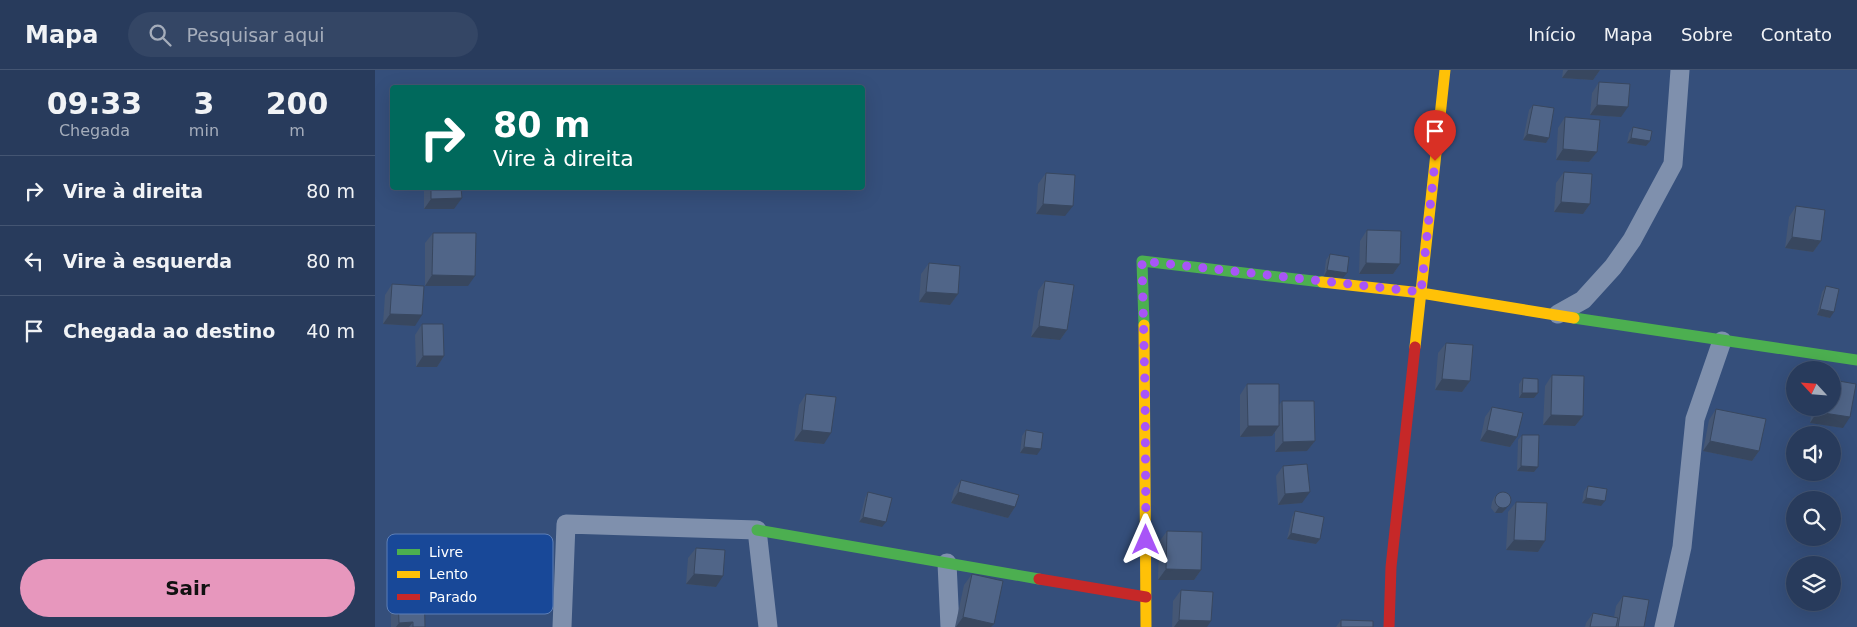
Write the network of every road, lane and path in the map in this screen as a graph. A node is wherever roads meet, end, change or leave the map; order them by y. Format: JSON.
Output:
{"nodes":[{"id":1,"x":1445,"y":70,"type":"edge"},
{"id":2,"x":1680,"y":70,"type":"edge"},
{"id":3,"x":1421,"y":292,"type":"junction"},
{"id":4,"x":1559,"y":314,"type":"junction"},
{"id":5,"x":1722,"y":341,"type":"junction"},
{"id":6,"x":1857,"y":360,"type":"edge"},
{"id":7,"x":757,"y":530,"type":"junction"},
{"id":8,"x":947,"y":563,"type":"junction"},
{"id":9,"x":1146,"y":597,"type":"junction"},
{"id":10,"x":562,"y":627,"type":"edge"},
{"id":11,"x":768,"y":627,"type":"edge"},
{"id":12,"x":950,"y":627,"type":"edge"},
{"id":13,"x":1146,"y":627,"type":"edge"},
{"id":14,"x":1389,"y":627,"type":"edge"},
{"id":15,"x":1664,"y":627,"type":"edge"}],
"edges":[{"from":1,"to":3,"type":"street"},
{"from":2,"to":4,"type":"street"},
{"from":3,"to":4,"type":"street"},
{"from":3,"to":9,"type":"street"},
{"from":3,"to":14,"type":"street"},
{"from":4,"to":5,"type":"street"},
{"from":5,"to":6,"type":"street"},
{"from":5,"to":15,"type":"street"},
{"from":7,"to":8,"type":"street"},
{"from":7,"to":10,"type":"street"},
{"from":7,"to":11,"type":"street"},
{"from":8,"to":9,"type":"street"},
{"from":8,"to":12,"type":"street"},
{"from":9,"to":13,"type":"street"}]}
